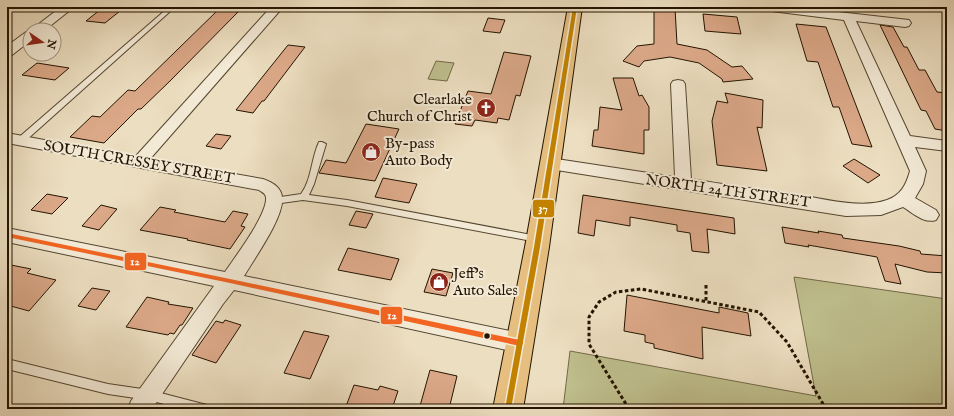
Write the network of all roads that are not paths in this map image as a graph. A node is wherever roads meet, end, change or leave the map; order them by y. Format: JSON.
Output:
{"nodes":[{"id":1,"x":68,"y":7,"type":"edge"},
{"id":2,"x":172,"y":7,"type":"edge"},
{"id":3,"x":277,"y":7,"type":"edge"},
{"id":4,"x":575,"y":7,"type":"edge"},
{"id":5,"x":763,"y":7,"type":"edge"},
{"id":6,"x":848,"y":16,"type":"junction"},
{"id":7,"x":48,"y":22,"type":"edge"},
{"id":8,"x":905,"y":23,"type":"dead end"},
{"id":9,"x":22,"y":41,"type":"edge"},
{"id":10,"x":7,"y":52,"type":"edge"},
{"id":11,"x":678,"y":84,"type":"dead end"},
{"id":12,"x":13,"y":140,"type":"edge"},
{"id":13,"x":904,"y":140,"type":"junction"},
{"id":14,"x":322,"y":144,"type":"dead end"},
{"id":15,"x":947,"y":146,"type":"edge"},
{"id":16,"x":138,"y":163,"type":"junction"},
{"id":17,"x":550,"y":164,"type":"junction"},
{"id":18,"x":683,"y":184,"type":"junction"},
{"id":19,"x":272,"y":195,"type":"junction"},
{"id":20,"x":303,"y":197,"type":"junction"},
{"id":21,"x":903,"y":199,"type":"junction"},
{"id":22,"x":930,"y":215,"type":"dead end"},
{"id":23,"x":7,"y":235,"type":"edge"},
{"id":24,"x":538,"y":239,"type":"junction"},
{"id":25,"x":230,"y":281,"type":"junction"},
{"id":26,"x":520,"y":343,"type":"junction"},
{"id":27,"x":7,"y":364,"type":"edge"},
{"id":28,"x":144,"y":402,"type":"edge"},
{"id":29,"x":203,"y":409,"type":"edge"},
{"id":30,"x":508,"y":409,"type":"edge"}],
"edges":[{"from":1,"to":7,"type":"street"},
{"from":2,"to":12,"type":"lane"},
{"from":3,"to":16,"type":"street"},
{"from":4,"to":17,"type":"main road"},
{"from":5,"to":6,"type":"street"},
{"from":6,"to":8,"type":"street"},
{"from":6,"to":13,"type":"street"},
{"from":9,"to":10,"type":"street"},
{"from":11,"to":18,"type":"street"},
{"from":12,"to":16,"type":"street","name":"SOUTH CRESSEY STREET"},
{"from":13,"to":15,"type":"street"},
{"from":13,"to":21,"type":"street"},
{"from":14,"to":20,"type":"lane"},
{"from":16,"to":19,"type":"street","name":"SOUTH CRESSEY STREET"},
{"from":17,"to":18,"type":"street","name":"NORTH 24TH STREET"},
{"from":17,"to":24,"type":"main road"},
{"from":18,"to":21,"type":"street","name":"NORTH 24TH STREET"},
{"from":19,"to":20,"type":"lane"},
{"from":19,"to":25,"type":"street"},
{"from":20,"to":24,"type":"lane"},
{"from":21,"to":22,"type":"street"},
{"from":23,"to":25,"type":"street"},
{"from":24,"to":26,"type":"main road"},
{"from":25,"to":26,"type":"street"},
{"from":25,"to":28,"type":"street"},
{"from":26,"to":30,"type":"main road"},
{"from":27,"to":28,"type":"lane"},
{"from":28,"to":29,"type":"lane"}]}
